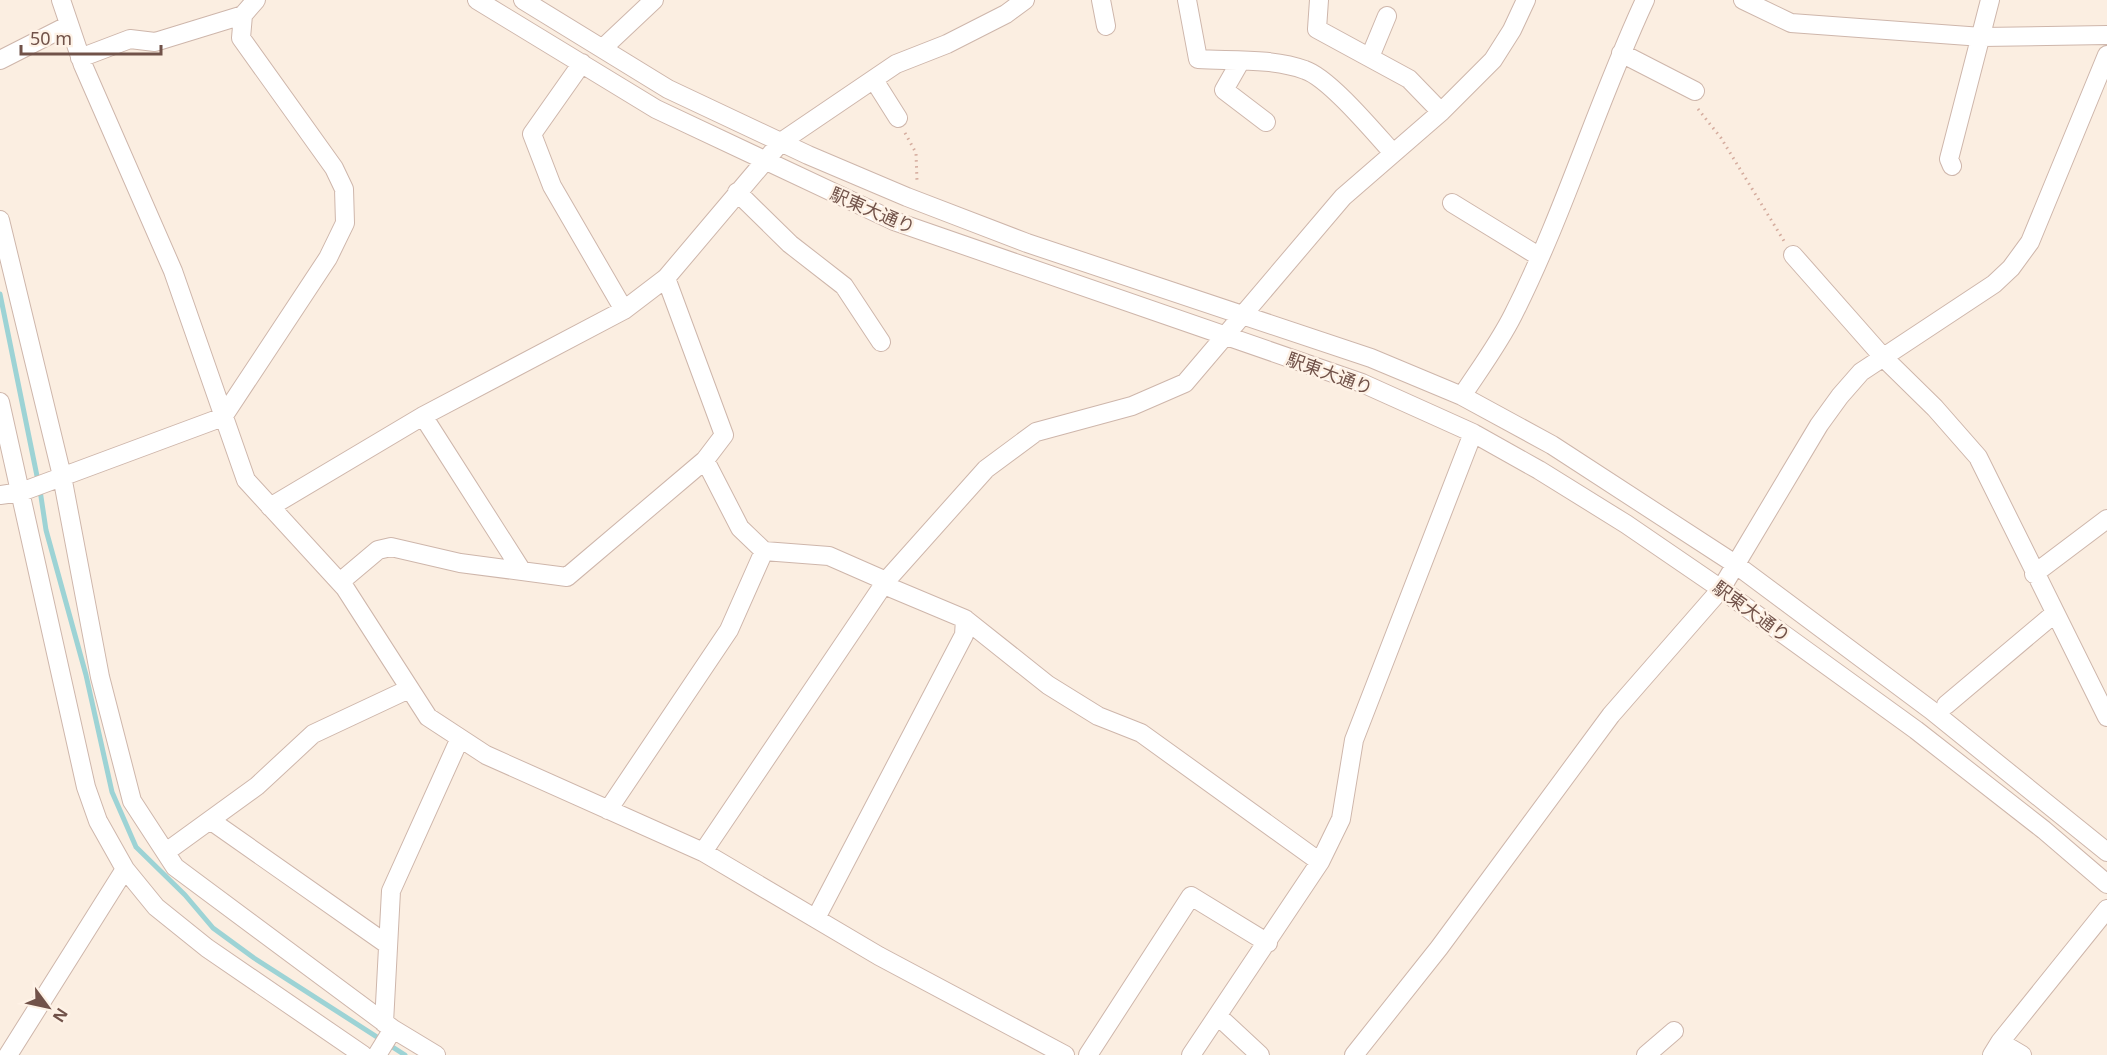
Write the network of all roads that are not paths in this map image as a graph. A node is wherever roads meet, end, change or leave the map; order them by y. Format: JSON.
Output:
{"nodes":[{"id":1,"x":61,"y":0,"type":"edge"},
{"id":2,"x":256,"y":0,"type":"edge"},
{"id":3,"x":477,"y":0,"type":"edge"},
{"id":4,"x":524,"y":0,"type":"edge"},
{"id":5,"x":654,"y":0,"type":"edge"},
{"id":6,"x":1101,"y":0,"type":"edge"},
{"id":7,"x":1187,"y":0,"type":"edge"},
{"id":8,"x":1319,"y":0,"type":"edge"},
{"id":9,"x":1526,"y":0,"type":"edge"},
{"id":10,"x":1645,"y":0,"type":"edge"},
{"id":11,"x":1743,"y":0,"type":"edge"},
{"id":12,"x":1990,"y":0,"type":"edge"},
{"id":13,"x":1013,"y":4,"type":"edge"},
{"id":14,"x":243,"y":15,"type":"junction"},
{"id":15,"x":1388,"y":16,"type":"dead end"},
{"id":16,"x":69,"y":25,"type":"junction"},
{"id":17,"x":1106,"y":26,"type":"dead end"},
{"id":18,"x":2107,"y":35,"type":"edge"},
{"id":19,"x":1982,"y":37,"type":"junction"},
{"id":20,"x":603,"y":48,"type":"junction"},
{"id":21,"x":1621,"y":53,"type":"junction"},
{"id":22,"x":2107,"y":55,"type":"edge"},
{"id":23,"x":1370,"y":57,"type":"junction"},
{"id":24,"x":80,"y":58,"type":"junction"},
{"id":25,"x":0,"y":60,"type":"edge"},
{"id":26,"x":1240,"y":62,"type":"junction"},
{"id":27,"x":582,"y":63,"type":"junction"},
{"id":28,"x":874,"y":80,"type":"junction"},
{"id":29,"x":1695,"y":91,"type":"road end"},
{"id":30,"x":1441,"y":112,"type":"junction"},
{"id":31,"x":898,"y":118,"type":"road end"},
{"id":32,"x":1266,"y":122,"type":"dead end"},
{"id":33,"x":781,"y":142,"type":"junction"},
{"id":34,"x":1393,"y":153,"type":"junction"},
{"id":35,"x":764,"y":162,"type":"junction"},
{"id":36,"x":1952,"y":166,"type":"dead end"},
{"id":37,"x":737,"y":192,"type":"junction"},
{"id":38,"x":1452,"y":203,"type":"dead end"},
{"id":39,"x":0,"y":220,"type":"edge"},
{"id":40,"x":1792,"y":255,"type":"road end"},
{"id":41,"x":1540,"y":257,"type":"junction"},
{"id":42,"x":666,"y":278,"type":"junction"},
{"id":43,"x":624,"y":310,"type":"junction"},
{"id":44,"x":1242,"y":316,"type":"junction"},
{"id":45,"x":1226,"y":335,"type":"junction"},
{"id":46,"x":880,"y":342,"type":"dead end"},
{"id":47,"x":1883,"y":357,"type":"junction"},
{"id":48,"x":1462,"y":396,"type":"junction"},
{"id":49,"x":0,"y":402,"type":"edge"},
{"id":50,"x":423,"y":416,"type":"junction"},
{"id":51,"x":223,"y":417,"type":"junction"},
{"id":52,"x":1473,"y":433,"type":"junction"},
{"id":53,"x":705,"y":460,"type":"junction"},
{"id":54,"x":62,"y":476,"type":"junction"},
{"id":55,"x":21,"y":492,"type":"junction"},
{"id":56,"x":0,"y":495,"type":"edge"},
{"id":57,"x":270,"y":507,"type":"junction"},
{"id":58,"x":2107,"y":519,"type":"edge"},
{"id":59,"x":764,"y":551,"type":"junction"},
{"id":60,"x":1735,"y":564,"type":"junction"},
{"id":61,"x":522,"y":571,"type":"junction"},
{"id":62,"x":2034,"y":574,"type":"junction"},
{"id":63,"x":339,"y":582,"type":"junction"},
{"id":64,"x":885,"y":583,"type":"junction"},
{"id":65,"x":1721,"y":589,"type":"junction"},
{"id":66,"x":2054,"y":614,"type":"junction"},
{"id":67,"x":965,"y":619,"type":"junction"},
{"id":68,"x":409,"y":689,"type":"junction"},
{"id":69,"x":1946,"y":705,"type":"dead end"},
{"id":70,"x":2107,"y":717,"type":"edge"},
{"id":71,"x":460,"y":738,"type":"junction"},
{"id":72,"x":608,"y":810,"type":"junction"},
{"id":73,"x":210,"y":820,"type":"junction"},
{"id":74,"x":166,"y":852,"type":"junction"},
{"id":75,"x":703,"y":852,"type":"junction"},
{"id":76,"x":2107,"y":852,"type":"edge"},
{"id":77,"x":1320,"y":862,"type":"junction"},
{"id":78,"x":125,"y":869,"type":"junction"},
{"id":79,"x":2107,"y":884,"type":"edge"},
{"id":80,"x":2107,"y":909,"type":"edge"},
{"id":81,"x":816,"y":918,"type":"junction"},
{"id":82,"x":1268,"y":943,"type":"junction"},
{"id":83,"x":388,"y":945,"type":"junction"},
{"id":84,"x":1219,"y":1017,"type":"junction"},
{"id":85,"x":388,"y":1026,"type":"junction"},
{"id":86,"x":1674,"y":1031,"type":"dead end"},
{"id":87,"x":1996,"y":1048,"type":"edge"},
{"id":88,"x":8,"y":1055,"type":"edge"},
{"id":89,"x":363,"y":1055,"type":"edge"},
{"id":90,"x":377,"y":1055,"type":"edge"},
{"id":91,"x":436,"y":1055,"type":"edge"},
{"id":92,"x":1065,"y":1055,"type":"edge"},
{"id":93,"x":1088,"y":1055,"type":"edge"},
{"id":94,"x":1191,"y":1055,"type":"edge"},
{"id":95,"x":1260,"y":1055,"type":"edge"},
{"id":96,"x":1354,"y":1055,"type":"edge"},
{"id":97,"x":1646,"y":1055,"type":"edge"},
{"id":98,"x":2022,"y":1055,"type":"edge"}],
"edges":[{"from":1,"to":16,"type":"street"},
{"from":2,"to":14,"type":"street"},
{"from":3,"to":27,"type":"street","name":"駅東大通り"},
{"from":4,"to":20,"type":"street","name":"駅東大通り"},
{"from":5,"to":20,"type":"street"},
{"from":6,"to":17,"type":"street"},
{"from":7,"to":26,"type":"street"},
{"from":8,"to":23,"type":"street"},
{"from":9,"to":30,"type":"street"},
{"from":10,"to":21,"type":"street"},
{"from":11,"to":19,"type":"street"},
{"from":12,"to":19,"type":"street"},
{"from":13,"to":28,"type":"street"},
{"from":14,"to":24,"type":"street"},
{"from":14,"to":51,"type":"street"},
{"from":15,"to":23,"type":"street"},
{"from":16,"to":24,"type":"street"},
{"from":16,"to":25,"type":"street"},
{"from":18,"to":19,"type":"street"},
{"from":19,"to":36,"type":"street"},
{"from":20,"to":33,"type":"street","name":"駅東大通り"},
{"from":21,"to":29,"type":"street"},
{"from":21,"to":41,"type":"street"},
{"from":22,"to":47,"type":"street"},
{"from":23,"to":30,"type":"street"},
{"from":24,"to":51,"type":"street"},
{"from":26,"to":32,"type":"street"},
{"from":26,"to":34,"type":"street"},
{"from":27,"to":35,"type":"street","name":"駅東大通り"},
{"from":27,"to":43,"type":"street"},
{"from":28,"to":31,"type":"street"},
{"from":28,"to":33,"type":"street"},
{"from":30,"to":34,"type":"street"},
{"from":33,"to":35,"type":"street"},
{"from":33,"to":44,"type":"street","name":"駅東大通り"},
{"from":34,"to":44,"type":"street"},
{"from":35,"to":37,"type":"street"},
{"from":35,"to":45,"type":"street","name":"駅東大通り"},
{"from":37,"to":42,"type":"street"},
{"from":37,"to":46,"type":"street"},
{"from":38,"to":41,"type":"street"},
{"from":39,"to":54,"type":"street"},
{"from":40,"to":47,"type":"street"},
{"from":41,"to":48,"type":"street"},
{"from":42,"to":43,"type":"street"},
{"from":42,"to":53,"type":"street"},
{"from":43,"to":50,"type":"street"},
{"from":44,"to":45,"type":"street"},
{"from":44,"to":48,"type":"street","name":"駅東大通り"},
{"from":45,"to":52,"type":"street","name":"駅東大通り"},
{"from":45,"to":64,"type":"street"},
{"from":47,"to":60,"type":"street"},
{"from":47,"to":62,"type":"street"},
{"from":48,"to":60,"type":"street","name":"駅東大通り"},
{"from":49,"to":55,"type":"street"},
{"from":50,"to":57,"type":"street"},
{"from":50,"to":61,"type":"street"},
{"from":51,"to":54,"type":"street"},
{"from":51,"to":57,"type":"street"},
{"from":52,"to":65,"type":"street","name":"駅東大通り"},
{"from":52,"to":77,"type":"street"},
{"from":53,"to":59,"type":"street"},
{"from":53,"to":61,"type":"street"},
{"from":54,"to":55,"type":"street"},
{"from":54,"to":74,"type":"street"},
{"from":55,"to":56,"type":"street"},
{"from":55,"to":78,"type":"street"},
{"from":57,"to":63,"type":"street"},
{"from":58,"to":62,"type":"street"},
{"from":59,"to":64,"type":"street"},
{"from":59,"to":72,"type":"street"},
{"from":60,"to":65,"type":"street"},
{"from":60,"to":76,"type":"street","name":"駅東大通り"},
{"from":61,"to":63,"type":"street"},
{"from":62,"to":66,"type":"street"},
{"from":63,"to":68,"type":"street"},
{"from":64,"to":67,"type":"street"},
{"from":64,"to":75,"type":"street"},
{"from":65,"to":79,"type":"street","name":"駅東大通り"},
{"from":65,"to":96,"type":"street"},
{"from":66,"to":69,"type":"street"},
{"from":66,"to":70,"type":"street"},
{"from":67,"to":77,"type":"street"},
{"from":67,"to":81,"type":"street"},
{"from":68,"to":71,"type":"street"},
{"from":68,"to":73,"type":"street"},
{"from":71,"to":72,"type":"street"},
{"from":71,"to":83,"type":"street"},
{"from":72,"to":75,"type":"street"},
{"from":73,"to":74,"type":"street"},
{"from":73,"to":83,"type":"street"},
{"from":74,"to":85,"type":"street"},
{"from":75,"to":81,"type":"street"},
{"from":77,"to":82,"type":"street"},
{"from":78,"to":88,"type":"street"},
{"from":78,"to":89,"type":"street"},
{"from":80,"to":87,"type":"street"},
{"from":81,"to":92,"type":"street"},
{"from":82,"to":84,"type":"street"},
{"from":82,"to":93,"type":"street"},
{"from":83,"to":85,"type":"street"},
{"from":84,"to":94,"type":"street"},
{"from":84,"to":95,"type":"street"},
{"from":85,"to":90,"type":"street"},
{"from":85,"to":91,"type":"street"},
{"from":86,"to":97,"type":"street"},
{"from":87,"to":98,"type":"street"}]}
